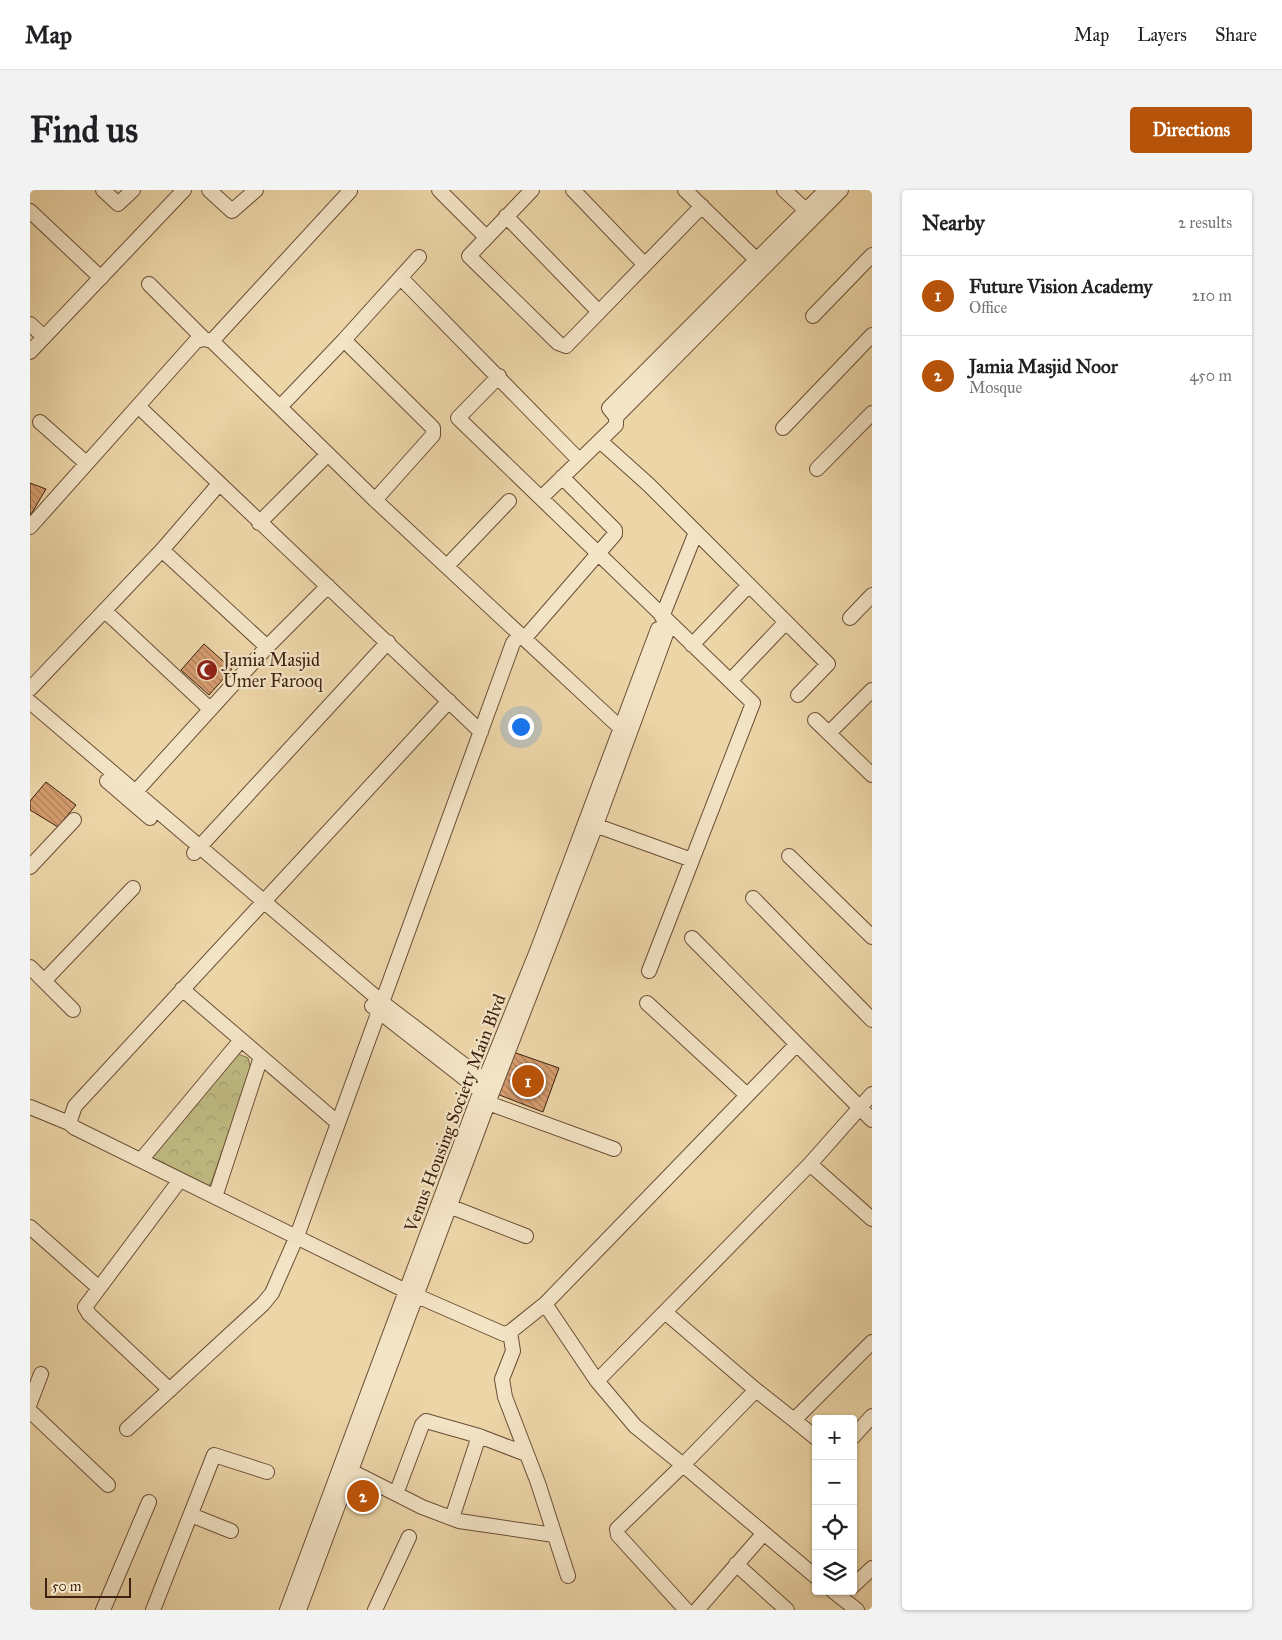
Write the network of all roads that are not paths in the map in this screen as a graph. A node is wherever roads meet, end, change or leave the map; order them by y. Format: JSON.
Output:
{"nodes":[{"id":1,"x":103,"y":190,"type":"edge"},
{"id":2,"x":134,"y":190,"type":"edge"},
{"id":3,"x":184,"y":190,"type":"edge"},
{"id":4,"x":209,"y":190,"type":"edge"},
{"id":5,"x":256,"y":190,"type":"edge"},
{"id":6,"x":439,"y":190,"type":"edge"},
{"id":7,"x":532,"y":190,"type":"edge"},
{"id":8,"x":573,"y":190,"type":"edge"},
{"id":9,"x":685,"y":190,"type":"edge"},
{"id":10,"x":784,"y":190,"type":"edge"},
{"id":11,"x":826,"y":190,"type":"edge"},
{"id":12,"x":841,"y":190,"type":"edge"},
{"id":13,"x":350,"y":191,"type":"edge"},
{"id":14,"x":702,"y":206,"type":"junction"},
{"id":15,"x":30,"y":211,"type":"edge"},
{"id":16,"x":810,"y":214,"type":"junction"},
{"id":17,"x":506,"y":216,"type":"junction"},
{"id":18,"x":486,"y":237,"type":"junction"},
{"id":19,"x":872,"y":255,"type":"edge"},
{"id":20,"x":419,"y":257,"type":"dead end"},
{"id":21,"x":761,"y":263,"type":"junction"},
{"id":22,"x":645,"y":265,"type":"junction"},
{"id":23,"x":101,"y":278,"type":"junction"},
{"id":24,"x":401,"y":278,"type":"junction"},
{"id":25,"x":149,"y":284,"type":"dead end"},
{"id":26,"x":600,"y":312,"type":"junction"},
{"id":27,"x":813,"y":316,"type":"dead end"},
{"id":28,"x":30,"y":324,"type":"edge"},
{"id":29,"x":872,"y":335,"type":"edge"},
{"id":30,"x":44,"y":338,"type":"junction"},
{"id":31,"x":208,"y":340,"type":"junction"},
{"id":32,"x":344,"y":340,"type":"junction"},
{"id":33,"x":30,"y":352,"type":"edge"},
{"id":34,"x":499,"y":376,"type":"junction"},
{"id":35,"x":138,"y":406,"type":"junction"},
{"id":36,"x":280,"y":407,"type":"junction"},
{"id":37,"x":872,"y":413,"type":"edge"},
{"id":38,"x":40,"y":422,"type":"dead end"},
{"id":39,"x":783,"y":428,"type":"dead end"},
{"id":40,"x":600,"y":440,"type":"junction"},
{"id":41,"x":328,"y":454,"type":"junction"},
{"id":42,"x":579,"y":460,"type":"junction"},
{"id":43,"x":86,"y":464,"type":"junction"},
{"id":44,"x":817,"y":468,"type":"dead end"},
{"id":45,"x":562,"y":477,"type":"junction"},
{"id":46,"x":219,"y":484,"type":"junction"},
{"id":47,"x":541,"y":498,"type":"junction"},
{"id":48,"x":375,"y":500,"type":"junction"},
{"id":49,"x":509,"y":501,"type":"dead end"},
{"id":50,"x":259,"y":523,"type":"junction"},
{"id":51,"x":30,"y":526,"type":"edge"},
{"id":52,"x":696,"y":532,"type":"junction"},
{"id":53,"x":162,"y":550,"type":"junction"},
{"id":54,"x":599,"y":554,"type":"junction"},
{"id":55,"x":448,"y":566,"type":"junction"},
{"id":56,"x":749,"y":585,"type":"junction"},
{"id":57,"x":328,"y":586,"type":"junction"},
{"id":58,"x":872,"y":595,"type":"edge"},
{"id":59,"x":105,"y":611,"type":"junction"},
{"id":60,"x":850,"y":618,"type":"dead end"},
{"id":61,"x":786,"y":622,"type":"junction"},
{"id":62,"x":662,"y":627,"type":"junction"},
{"id":63,"x":522,"y":637,"type":"junction"},
{"id":64,"x":388,"y":642,"type":"junction"},
{"id":65,"x":692,"y":645,"type":"junction"},
{"id":66,"x":267,"y":647,"type":"junction"},
{"id":67,"x":730,"y":681,"type":"junction"},
{"id":68,"x":30,"y":689,"type":"edge"},
{"id":69,"x":872,"y":690,"type":"edge"},
{"id":70,"x":798,"y":695,"type":"dead end"},
{"id":71,"x":449,"y":701,"type":"junction"},
{"id":72,"x":30,"y":702,"type":"edge"},
{"id":73,"x":210,"y":709,"type":"junction"},
{"id":74,"x":30,"y":712,"type":"edge"},
{"id":75,"x":815,"y":720,"type":"dead end"},
{"id":76,"x":481,"y":732,"type":"junction"},
{"id":77,"x":625,"y":732,"type":"junction"},
{"id":78,"x":830,"y":732,"type":"junction"},
{"id":79,"x":872,"y":775,"type":"edge"},
{"id":80,"x":131,"y":796,"type":"junction"},
{"id":81,"x":74,"y":820,"type":"dead end"},
{"id":82,"x":591,"y":823,"type":"junction"},
{"id":83,"x":196,"y":850,"type":"junction"},
{"id":84,"x":790,"y":856,"type":"dead end"},
{"id":85,"x":692,"y":860,"type":"junction"},
{"id":86,"x":30,"y":867,"type":"edge"},
{"id":87,"x":133,"y":888,"type":"dead end"},
{"id":88,"x":753,"y":898,"type":"dead end"},
{"id":89,"x":260,"y":903,"type":"junction"},
{"id":90,"x":872,"y":937,"type":"edge"},
{"id":91,"x":692,"y":938,"type":"dead end"},
{"id":92,"x":30,"y":967,"type":"edge"},
{"id":93,"x":649,"y":971,"type":"dead end"},
{"id":94,"x":44,"y":981,"type":"junction"},
{"id":95,"x":182,"y":989,"type":"junction"},
{"id":96,"x":647,"y":1003,"type":"dead end"},
{"id":97,"x":381,"y":1007,"type":"junction"},
{"id":98,"x":73,"y":1010,"type":"dead end"},
{"id":99,"x":872,"y":1020,"type":"edge"},
{"id":100,"x":241,"y":1040,"type":"junction"},
{"id":101,"x":797,"y":1044,"type":"junction"},
{"id":102,"x":261,"y":1057,"type":"junction"},
{"id":103,"x":488,"y":1093,"type":"junction"},
{"id":104,"x":872,"y":1094,"type":"edge"},
{"id":105,"x":747,"y":1095,"type":"junction"},
{"id":106,"x":30,"y":1107,"type":"edge"},
{"id":107,"x":860,"y":1108,"type":"junction"},
{"id":108,"x":872,"y":1120,"type":"edge"},
{"id":109,"x":69,"y":1123,"type":"junction"},
{"id":110,"x":338,"y":1123,"type":"junction"},
{"id":111,"x":614,"y":1150,"type":"dead end"},
{"id":112,"x":141,"y":1160,"type":"junction"},
{"id":113,"x":810,"y":1164,"type":"junction"},
{"id":114,"x":180,"y":1180,"type":"junction"},
{"id":115,"x":215,"y":1197,"type":"junction"},
{"id":116,"x":445,"y":1205,"type":"junction"},
{"id":117,"x":872,"y":1219,"type":"edge"},
{"id":118,"x":30,"y":1227,"type":"edge"},
{"id":119,"x":297,"y":1236,"type":"junction"},
{"id":120,"x":526,"y":1236,"type":"dead end"},
{"id":121,"x":99,"y":1288,"type":"junction"},
{"id":122,"x":413,"y":1294,"type":"junction"},
{"id":123,"x":545,"y":1304,"type":"junction"},
{"id":124,"x":666,"y":1313,"type":"junction"},
{"id":125,"x":510,"y":1332,"type":"junction"},
{"id":126,"x":872,"y":1342,"type":"edge"},
{"id":127,"x":41,"y":1374,"type":"dead end"},
{"id":128,"x":597,"y":1381,"type":"junction"},
{"id":129,"x":170,"y":1390,"type":"junction"},
{"id":130,"x":756,"y":1390,"type":"junction"},
{"id":131,"x":30,"y":1403,"type":"edge"},
{"id":132,"x":30,"y":1411,"type":"edge"},
{"id":133,"x":872,"y":1416,"type":"edge"},
{"id":134,"x":794,"y":1420,"type":"junction"},
{"id":135,"x":127,"y":1429,"type":"dead end"},
{"id":136,"x":857,"y":1433,"type":"edge"},
{"id":137,"x":812,"y":1435,"type":"edge"},
{"id":138,"x":479,"y":1436,"type":"junction"},
{"id":139,"x":526,"y":1454,"type":"junction"},
{"id":140,"x":683,"y":1465,"type":"junction"},
{"id":141,"x":346,"y":1469,"type":"junction"},
{"id":142,"x":267,"y":1472,"type":"dead end"},
{"id":143,"x":108,"y":1485,"type":"dead end"},
{"id":144,"x":396,"y":1494,"type":"junction"},
{"id":145,"x":149,"y":1502,"type":"dead end"},
{"id":146,"x":191,"y":1515,"type":"junction"},
{"id":147,"x":452,"y":1518,"type":"junction"},
{"id":148,"x":231,"y":1531,"type":"dead end"},
{"id":149,"x":764,"y":1533,"type":"junction"},
{"id":150,"x":554,"y":1535,"type":"junction"},
{"id":151,"x":736,"y":1564,"type":"junction"},
{"id":152,"x":872,"y":1568,"type":"edge"},
{"id":153,"x":812,"y":1574,"type":"edge"},
{"id":154,"x":568,"y":1576,"type":"dead end"},
{"id":155,"x":857,"y":1582,"type":"edge"},
{"id":156,"x":842,"y":1595,"type":"edge"},
{"id":157,"x":103,"y":1610,"type":"edge"},
{"id":158,"x":153,"y":1610,"type":"edge"},
{"id":159,"x":287,"y":1610,"type":"edge"},
{"id":160,"x":298,"y":1610,"type":"edge"},
{"id":161,"x":375,"y":1610,"type":"edge"},
{"id":162,"x":386,"y":1610,"type":"edge"},
{"id":163,"x":686,"y":1610,"type":"edge"},
{"id":164,"x":697,"y":1610,"type":"edge"},
{"id":165,"x":787,"y":1610,"type":"edge"},
{"id":166,"x":857,"y":1610,"type":"edge"}],
"edges":[{"from":1,"to":2,"type":"street"},
{"from":3,"to":23,"type":"street"},
{"from":4,"to":5,"type":"street"},
{"from":6,"to":18,"type":"street"},
{"from":7,"to":17,"type":"street"},
{"from":8,"to":22,"type":"street"},
{"from":9,"to":14,"type":"street"},
{"from":10,"to":16,"type":"street"},
{"from":11,"to":16,"type":"street"},
{"from":12,"to":16,"type":"street"},
{"from":13,"to":31,"type":"street"},
{"from":14,"to":21,"type":"street"},
{"from":14,"to":22,"type":"street"},
{"from":15,"to":23,"type":"street"},
{"from":16,"to":21,"type":"street"},
{"from":17,"to":18,"type":"street"},
{"from":17,"to":26,"type":"street"},
{"from":18,"to":26,"type":"street"},
{"from":19,"to":27,"type":"street"},
{"from":20,"to":24,"type":"street"},
{"from":21,"to":40,"type":"street"},
{"from":22,"to":26,"type":"street"},
{"from":23,"to":30,"type":"street"},
{"from":24,"to":32,"type":"street"},
{"from":24,"to":34,"type":"street"},
{"from":25,"to":31,"type":"street"},
{"from":28,"to":30,"type":"street"},
{"from":29,"to":39,"type":"street"},
{"from":30,"to":33,"type":"street"},
{"from":31,"to":35,"type":"street"},
{"from":31,"to":36,"type":"street"},
{"from":32,"to":36,"type":"street"},
{"from":32,"to":48,"type":"street"},
{"from":34,"to":42,"type":"street"},
{"from":34,"to":47,"type":"street"},
{"from":35,"to":43,"type":"street"},
{"from":35,"to":46,"type":"street"},
{"from":36,"to":41,"type":"street"},
{"from":37,"to":44,"type":"street"},
{"from":38,"to":43,"type":"street"},
{"from":40,"to":42,"type":"street"},
{"from":40,"to":52,"type":"street"},
{"from":41,"to":48,"type":"street"},
{"from":41,"to":50,"type":"street"},
{"from":42,"to":45,"type":"street"},
{"from":43,"to":51,"type":"street"},
{"from":45,"to":47,"type":"street"},
{"from":45,"to":54,"type":"street"},
{"from":46,"to":50,"type":"street"},
{"from":46,"to":53,"type":"street"},
{"from":47,"to":54,"type":"street"},
{"from":48,"to":55,"type":"street"},
{"from":49,"to":55,"type":"street"},
{"from":50,"to":57,"type":"street"},
{"from":52,"to":56,"type":"street"},
{"from":52,"to":62,"type":"street","name":"Venus Housing Society Main Blvd"},
{"from":53,"to":59,"type":"street"},
{"from":53,"to":66,"type":"street"},
{"from":54,"to":62,"type":"street"},
{"from":54,"to":63,"type":"street"},
{"from":55,"to":63,"type":"street"},
{"from":56,"to":61,"type":"street"},
{"from":56,"to":65,"type":"street"},
{"from":57,"to":64,"type":"street"},
{"from":57,"to":66,"type":"street"},
{"from":58,"to":60,"type":"street"},
{"from":59,"to":68,"type":"street"},
{"from":59,"to":73,"type":"street"},
{"from":61,"to":67,"type":"street"},
{"from":61,"to":70,"type":"street"},
{"from":62,"to":65,"type":"street"},
{"from":62,"to":77,"type":"street","name":"Venus Housing Society Main Blvd"},
{"from":63,"to":76,"type":"street"},
{"from":63,"to":77,"type":"street"},
{"from":64,"to":71,"type":"street"},
{"from":64,"to":83,"type":"street"},
{"from":65,"to":67,"type":"street"},
{"from":66,"to":73,"type":"street"},
{"from":67,"to":85,"type":"street"},
{"from":69,"to":78,"type":"street"},
{"from":71,"to":76,"type":"street"},
{"from":71,"to":89,"type":"street"},
{"from":72,"to":80,"type":"street"},
{"from":73,"to":80,"type":"street"},
{"from":74,"to":80,"type":"street"},
{"from":75,"to":78,"type":"street"},
{"from":76,"to":97,"type":"street"},
{"from":77,"to":82,"type":"street","name":"Venus Housing Society Main Blvd"},
{"from":78,"to":79,"type":"street"},
{"from":80,"to":83,"type":"street"},
{"from":81,"to":86,"type":"street"},
{"from":82,"to":85,"type":"street"},
{"from":82,"to":103,"type":"street","name":"Venus Housing Society Main Blvd"},
{"from":83,"to":89,"type":"street"},
{"from":84,"to":90,"type":"street"},
{"from":85,"to":93,"type":"street"},
{"from":87,"to":94,"type":"street"},
{"from":88,"to":99,"type":"street"},
{"from":89,"to":95,"type":"street"},
{"from":89,"to":97,"type":"street"},
{"from":91,"to":101,"type":"street"},
{"from":92,"to":94,"type":"street"},
{"from":94,"to":98,"type":"street"},
{"from":95,"to":100,"type":"street"},
{"from":95,"to":109,"type":"street"},
{"from":96,"to":105,"type":"street"},
{"from":97,"to":103,"type":"street"},
{"from":97,"to":110,"type":"street"},
{"from":100,"to":102,"type":"street"},
{"from":100,"to":112,"type":"street"},
{"from":101,"to":105,"type":"street"},
{"from":101,"to":107,"type":"street"},
{"from":102,"to":110,"type":"street"},
{"from":102,"to":115,"type":"street"},
{"from":103,"to":111,"type":"street"},
{"from":103,"to":116,"type":"street","name":"Venus Housing Society Main Blvd"},
{"from":104,"to":107,"type":"street"},
{"from":105,"to":123,"type":"street"},
{"from":106,"to":109,"type":"street"},
{"from":107,"to":108,"type":"street"},
{"from":107,"to":113,"type":"street"},
{"from":109,"to":112,"type":"street"},
{"from":110,"to":119,"type":"street"},
{"from":112,"to":114,"type":"street"},
{"from":113,"to":117,"type":"street"},
{"from":113,"to":124,"type":"street"},
{"from":114,"to":115,"type":"street"},
{"from":114,"to":121,"type":"street"},
{"from":115,"to":119,"type":"street"},
{"from":116,"to":120,"type":"street"},
{"from":116,"to":122,"type":"street","name":"Venus Housing Society Main Blvd"},
{"from":118,"to":121,"type":"street"},
{"from":119,"to":122,"type":"street"},
{"from":119,"to":129,"type":"street"},
{"from":121,"to":129,"type":"street"},
{"from":122,"to":125,"type":"street"},
{"from":122,"to":141,"type":"street","name":"Venus Housing Society Main Blvd"},
{"from":123,"to":125,"type":"street"},
{"from":123,"to":128,"type":"street"},
{"from":124,"to":128,"type":"street"},
{"from":124,"to":130,"type":"street"},
{"from":125,"to":139,"type":"street"},
{"from":126,"to":134,"type":"street"},
{"from":127,"to":131,"type":"street"},
{"from":128,"to":140,"type":"street"},
{"from":129,"to":135,"type":"street"},
{"from":130,"to":134,"type":"street"},
{"from":130,"to":140,"type":"street"},
{"from":132,"to":143,"type":"street"},
{"from":133,"to":136,"type":"street"},
{"from":134,"to":137,"type":"street"},
{"from":138,"to":139,"type":"street"},
{"from":138,"to":144,"type":"street"},
{"from":138,"to":147,"type":"street"},
{"from":139,"to":150,"type":"street"},
{"from":140,"to":149,"type":"street"},
{"from":140,"to":163,"type":"street"},
{"from":141,"to":144,"type":"street"},
{"from":141,"to":159,"type":"street","name":"Venus Housing Society Main Blvd"},
{"from":141,"to":160,"type":"street","name":"Venus Housing Society Main Blvd"},
{"from":142,"to":146,"type":"street"},
{"from":144,"to":147,"type":"street"},
{"from":145,"to":157,"type":"street"},
{"from":146,"to":148,"type":"street"},
{"from":146,"to":158,"type":"street"},
{"from":147,"to":150,"type":"street"},
{"from":149,"to":151,"type":"street"},
{"from":149,"to":153,"type":"street"},
{"from":150,"to":154,"type":"street"},
{"from":151,"to":164,"type":"street"},
{"from":151,"to":165,"type":"street"},
{"from":152,"to":155,"type":"street"},
{"from":156,"to":166,"type":"street"},
{"from":161,"to":162,"type":"street"}]}
